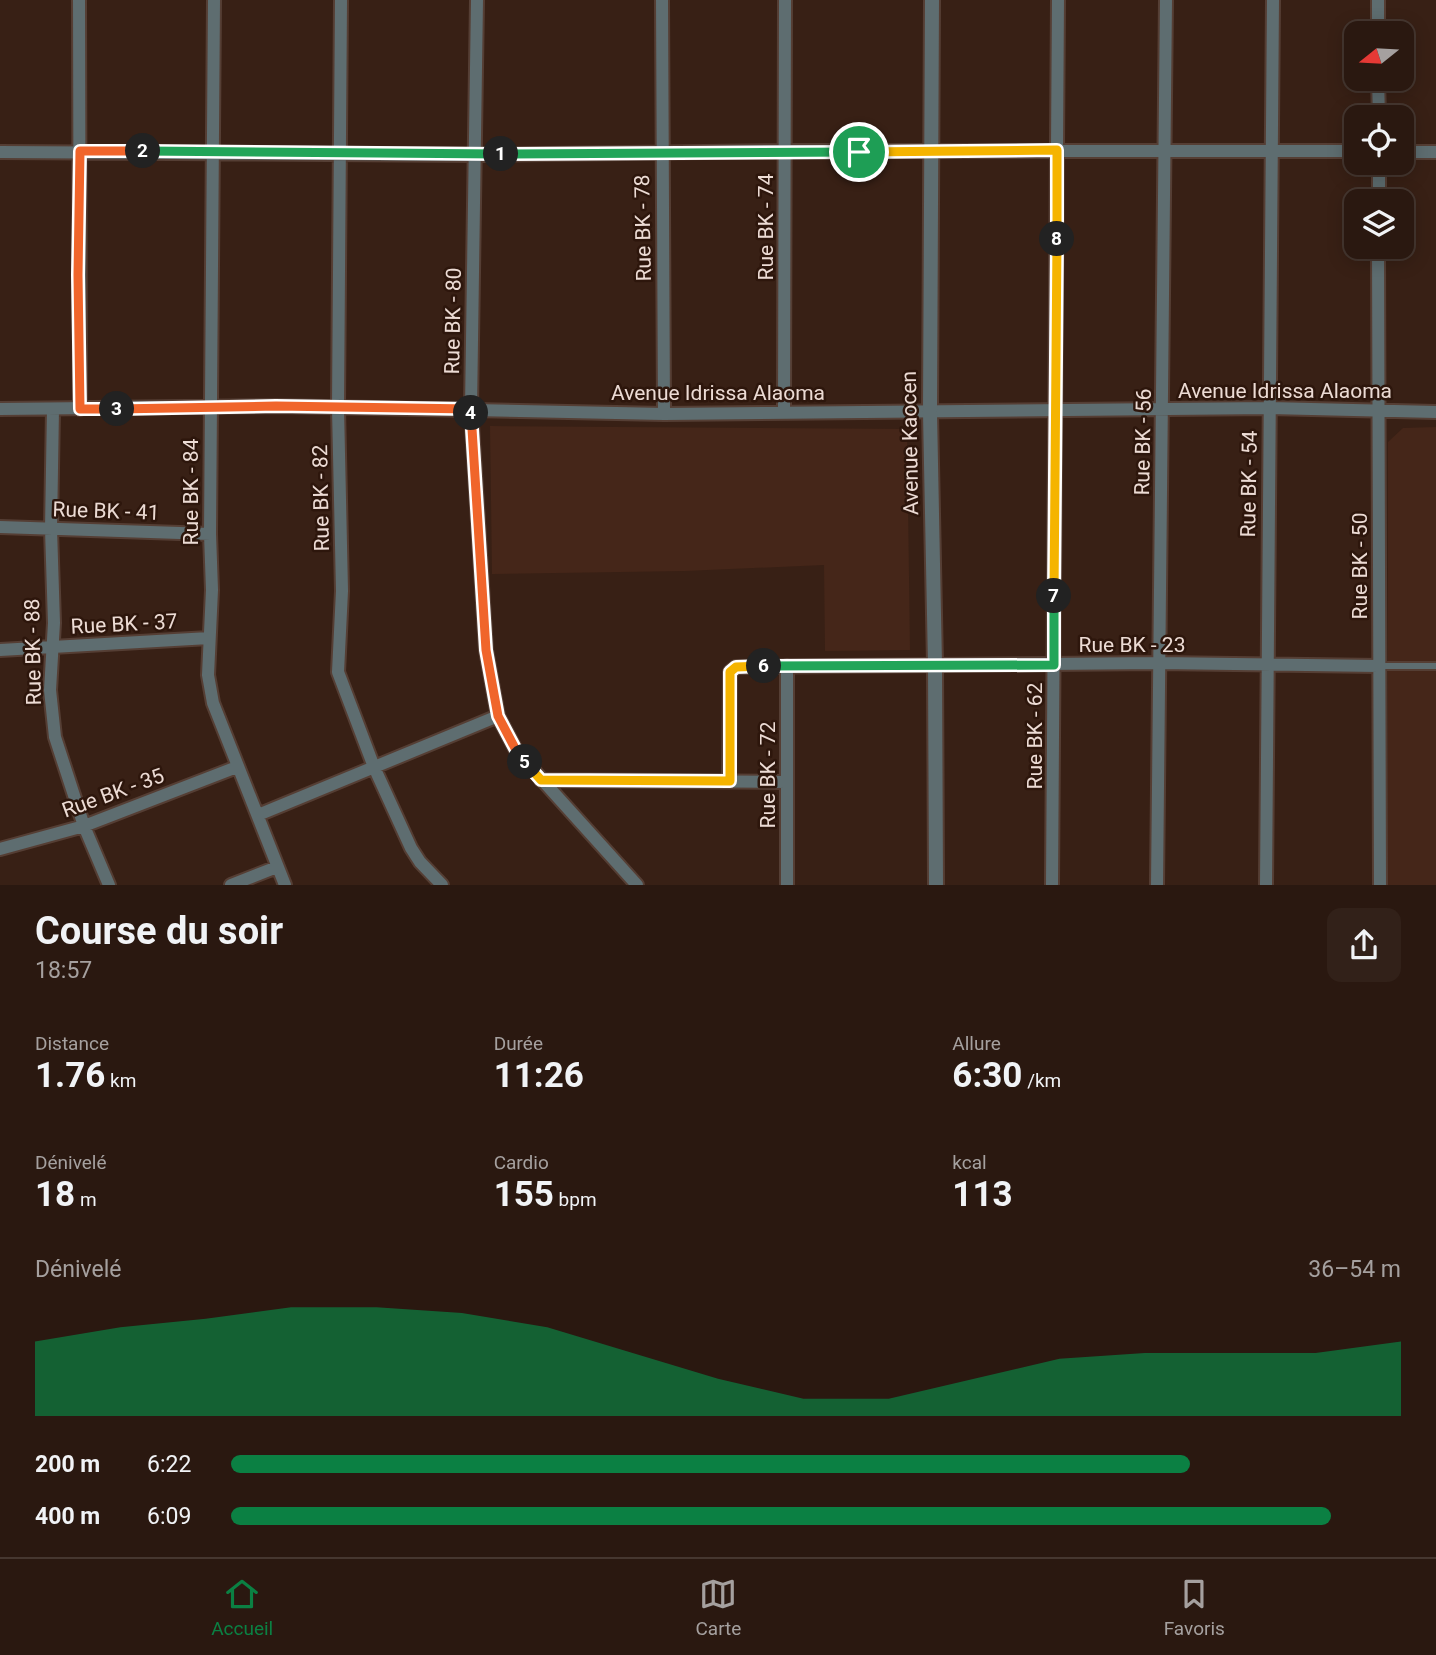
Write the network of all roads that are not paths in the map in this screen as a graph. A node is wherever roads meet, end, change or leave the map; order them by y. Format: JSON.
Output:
{"nodes":[{"id":1,"x":79,"y":0,"type":"edge"},
{"id":2,"x":214,"y":0,"type":"edge"},
{"id":3,"x":341,"y":0,"type":"edge"},
{"id":4,"x":477,"y":0,"type":"edge"},
{"id":5,"x":662,"y":0,"type":"edge"},
{"id":6,"x":785,"y":0,"type":"edge"},
{"id":7,"x":932,"y":0,"type":"edge"},
{"id":8,"x":1058,"y":0,"type":"edge"},
{"id":9,"x":1166,"y":0,"type":"edge"},
{"id":10,"x":1273,"y":0,"type":"edge"},
{"id":11,"x":1378,"y":0,"type":"edge"},
{"id":12,"x":1378,"y":21,"type":"edge"},
{"id":13,"x":1057,"y":150,"type":"junction"},
{"id":14,"x":1165,"y":150,"type":"junction"},
{"id":15,"x":1273,"y":150,"type":"junction"},
{"id":16,"x":80,"y":151,"type":"junction"},
{"id":17,"x":786,"y":151,"type":"junction"},
{"id":18,"x":1344,"y":151,"type":"edge"},
{"id":19,"x":0,"y":152,"type":"edge"},
{"id":20,"x":213,"y":152,"type":"junction"},
{"id":21,"x":932,"y":152,"type":"junction"},
{"id":22,"x":1414,"y":152,"type":"edge"},
{"id":23,"x":1436,"y":152,"type":"edge"},
{"id":24,"x":341,"y":153,"type":"junction"},
{"id":25,"x":662,"y":153,"type":"junction"},
{"id":26,"x":476,"y":155,"type":"junction"},
{"id":27,"x":1378,"y":259,"type":"edge"},
{"id":28,"x":210,"y":407,"type":"junction"},
{"id":29,"x":338,"y":408,"type":"junction"},
{"id":30,"x":1269,"y":408,"type":"junction"},
{"id":31,"x":80,"y":409,"type":"junction"},
{"id":32,"x":471,"y":409,"type":"junction"},
{"id":33,"x":0,"y":410,"type":"edge"},
{"id":34,"x":53,"y":410,"type":"junction"},
{"id":35,"x":1163,"y":410,"type":"junction"},
{"id":36,"x":1378,"y":410,"type":"junction"},
{"id":37,"x":1055,"y":411,"type":"junction"},
{"id":38,"x":784,"y":412,"type":"junction"},
{"id":39,"x":1436,"y":412,"type":"edge"},
{"id":40,"x":930,"y":413,"type":"junction"},
{"id":41,"x":664,"y":414,"type":"junction"},
{"id":42,"x":0,"y":527,"type":"edge"},
{"id":43,"x":51,"y":528,"type":"junction"},
{"id":44,"x":210,"y":534,"type":"junction"},
{"id":45,"x":209,"y":638,"type":"junction"},
{"id":46,"x":52,"y":648,"type":"junction"},
{"id":47,"x":0,"y":650,"type":"edge"},
{"id":48,"x":1159,"y":663,"type":"junction"},
{"id":49,"x":1267,"y":663,"type":"junction"},
{"id":50,"x":935,"y":664,"type":"junction"},
{"id":51,"x":1054,"y":665,"type":"junction"},
{"id":52,"x":787,"y":666,"type":"junction"},
{"id":53,"x":1379,"y":666,"type":"junction"},
{"id":54,"x":1436,"y":666,"type":"edge"},
{"id":55,"x":498,"y":716,"type":"junction"},
{"id":56,"x":237,"y":767,"type":"junction"},
{"id":57,"x":374,"y":767,"type":"junction"},
{"id":58,"x":541,"y":780,"type":"junction"},
{"id":59,"x":730,"y":781,"type":"junction"},
{"id":60,"x":787,"y":782,"type":"junction"},
{"id":61,"x":258,"y":815,"type":"junction"},
{"id":62,"x":84,"y":826,"type":"junction"},
{"id":63,"x":0,"y":849,"type":"edge"},
{"id":64,"x":277,"y":867,"type":"junction"},
{"id":65,"x":109,"y":885,"type":"edge"},
{"id":66,"x":231,"y":885,"type":"edge"},
{"id":67,"x":285,"y":885,"type":"edge"},
{"id":68,"x":442,"y":885,"type":"edge"},
{"id":69,"x":637,"y":885,"type":"edge"},
{"id":70,"x":787,"y":885,"type":"edge"},
{"id":71,"x":936,"y":885,"type":"edge"},
{"id":72,"x":1052,"y":885,"type":"edge"},
{"id":73,"x":1157,"y":885,"type":"edge"},
{"id":74,"x":1266,"y":885,"type":"edge"},
{"id":75,"x":1380,"y":885,"type":"edge"}],
"edges":[{"from":1,"to":16,"type":"street"},
{"from":2,"to":20,"type":"street","name":"Rue BK - 84"},
{"from":3,"to":24,"type":"street","name":"Rue BK - 82"},
{"from":4,"to":26,"type":"street","name":"Rue BK - 80"},
{"from":5,"to":25,"type":"street","name":"Rue BK - 78"},
{"from":6,"to":17,"type":"street","name":"Rue BK - 74"},
{"from":7,"to":21,"type":"street","name":"Avenue Kaocen"},
{"from":8,"to":13,"type":"street","name":"Rue BK - 62"},
{"from":9,"to":14,"type":"street","name":"Rue BK - 56"},
{"from":10,"to":15,"type":"street","name":"Rue BK - 54"},
{"from":11,"to":12,"type":"street"},
{"from":13,"to":14,"type":"street"},
{"from":13,"to":21,"type":"street"},
{"from":13,"to":37,"type":"street","name":"Rue BK - 62"},
{"from":14,"to":15,"type":"street"},
{"from":14,"to":35,"type":"street","name":"Rue BK - 56"},
{"from":15,"to":18,"type":"street"},
{"from":15,"to":30,"type":"street","name":"Rue BK - 54"},
{"from":16,"to":19,"type":"street"},
{"from":16,"to":20,"type":"street"},
{"from":16,"to":31,"type":"street"},
{"from":17,"to":21,"type":"street"},
{"from":17,"to":25,"type":"street"},
{"from":17,"to":38,"type":"street","name":"Rue BK - 74"},
{"from":20,"to":24,"type":"street"},
{"from":20,"to":28,"type":"street","name":"Rue BK - 84"},
{"from":21,"to":40,"type":"street","name":"Avenue Kaocen"},
{"from":22,"to":23,"type":"street"},
{"from":24,"to":26,"type":"street"},
{"from":24,"to":29,"type":"street","name":"Rue BK - 82"},
{"from":25,"to":26,"type":"street"},
{"from":25,"to":41,"type":"street","name":"Rue BK - 78"},
{"from":26,"to":32,"type":"street","name":"Rue BK - 80"},
{"from":27,"to":36,"type":"street","name":"Rue BK - 50"},
{"from":28,"to":29,"type":"street","name":"Avenue Idrissa Alaoma"},
{"from":28,"to":31,"type":"street","name":"Avenue Idrissa Alaoma"},
{"from":28,"to":44,"type":"street","name":"Rue BK - 84"},
{"from":29,"to":32,"type":"street","name":"Avenue Idrissa Alaoma"},
{"from":29,"to":57,"type":"street","name":"Rue BK - 82"},
{"from":30,"to":35,"type":"street","name":"Avenue Idrissa Alaoma"},
{"from":30,"to":36,"type":"street","name":"Avenue Idrissa Alaoma"},
{"from":30,"to":49,"type":"street","name":"Rue BK - 54"},
{"from":31,"to":34,"type":"street","name":"Avenue Idrissa Alaoma"},
{"from":32,"to":41,"type":"street","name":"Avenue Idrissa Alaoma"},
{"from":32,"to":55,"type":"street","name":"Rue BK - 80"},
{"from":33,"to":34,"type":"street","name":"Avenue Idrissa Alaoma"},
{"from":34,"to":43,"type":"street","name":"Rue BK - 88"},
{"from":35,"to":37,"type":"street","name":"Avenue Idrissa Alaoma"},
{"from":35,"to":48,"type":"street","name":"Rue BK - 56"},
{"from":36,"to":39,"type":"street","name":"Avenue Idrissa Alaoma"},
{"from":36,"to":53,"type":"street","name":"Rue BK - 50"},
{"from":37,"to":40,"type":"street","name":"Avenue Idrissa Alaoma"},
{"from":37,"to":51,"type":"street","name":"Rue BK - 62"},
{"from":38,"to":40,"type":"street","name":"Avenue Idrissa Alaoma"},
{"from":38,"to":41,"type":"street","name":"Avenue Idrissa Alaoma"},
{"from":40,"to":50,"type":"street","name":"Avenue Kaocen"},
{"from":42,"to":43,"type":"street","name":"Rue BK - 41"},
{"from":43,"to":44,"type":"street","name":"Rue BK - 41"},
{"from":43,"to":46,"type":"street","name":"Rue BK - 88"},
{"from":44,"to":45,"type":"street","name":"Rue BK - 84"},
{"from":45,"to":46,"type":"street","name":"Rue BK - 37"},
{"from":45,"to":56,"type":"street","name":"Rue BK - 84"},
{"from":46,"to":47,"type":"street","name":"Rue BK - 37"},
{"from":46,"to":62,"type":"street","name":"Rue BK - 88"},
{"from":48,"to":49,"type":"street","name":"Rue BK - 23"},
{"from":48,"to":51,"type":"street","name":"Rue BK - 23"},
{"from":48,"to":73,"type":"street","name":"Rue BK - 56"},
{"from":49,"to":53,"type":"street","name":"Rue BK - 23"},
{"from":49,"to":74,"type":"street","name":"Rue BK - 54"},
{"from":50,"to":51,"type":"street","name":"Rue BK - 23"},
{"from":50,"to":52,"type":"street","name":"Rue BK - 23"},
{"from":50,"to":71,"type":"street","name":"Avenue Kaocen"},
{"from":51,"to":72,"type":"street","name":"Rue BK - 62"},
{"from":52,"to":59,"type":"street","name":"Rue BK - 23"},
{"from":52,"to":60,"type":"street","name":"Rue BK - 72"},
{"from":53,"to":54,"type":"lane","name":"Rue BK - 23"},
{"from":53,"to":75,"type":"street","name":"Rue BK - 50"},
{"from":55,"to":57,"type":"street"},
{"from":55,"to":58,"type":"street","name":"Rue BK - 80"},
{"from":56,"to":61,"type":"street","name":"Rue BK - 84"},
{"from":56,"to":62,"type":"street","name":"Rue BK - 35"},
{"from":57,"to":61,"type":"street"},
{"from":57,"to":68,"type":"street","name":"Rue BK - 82"},
{"from":58,"to":59,"type":"street"},
{"from":58,"to":69,"type":"street","name":"Rue BK - 80"},
{"from":59,"to":60,"type":"street"},
{"from":60,"to":70,"type":"street","name":"Rue BK - 72"},
{"from":61,"to":64,"type":"street","name":"Rue BK - 84"},
{"from":62,"to":63,"type":"street","name":"Rue BK - 35"},
{"from":62,"to":65,"type":"street","name":"Rue BK - 88"},
{"from":64,"to":66,"type":"street"},
{"from":64,"to":67,"type":"street","name":"Rue BK - 84"}]}
